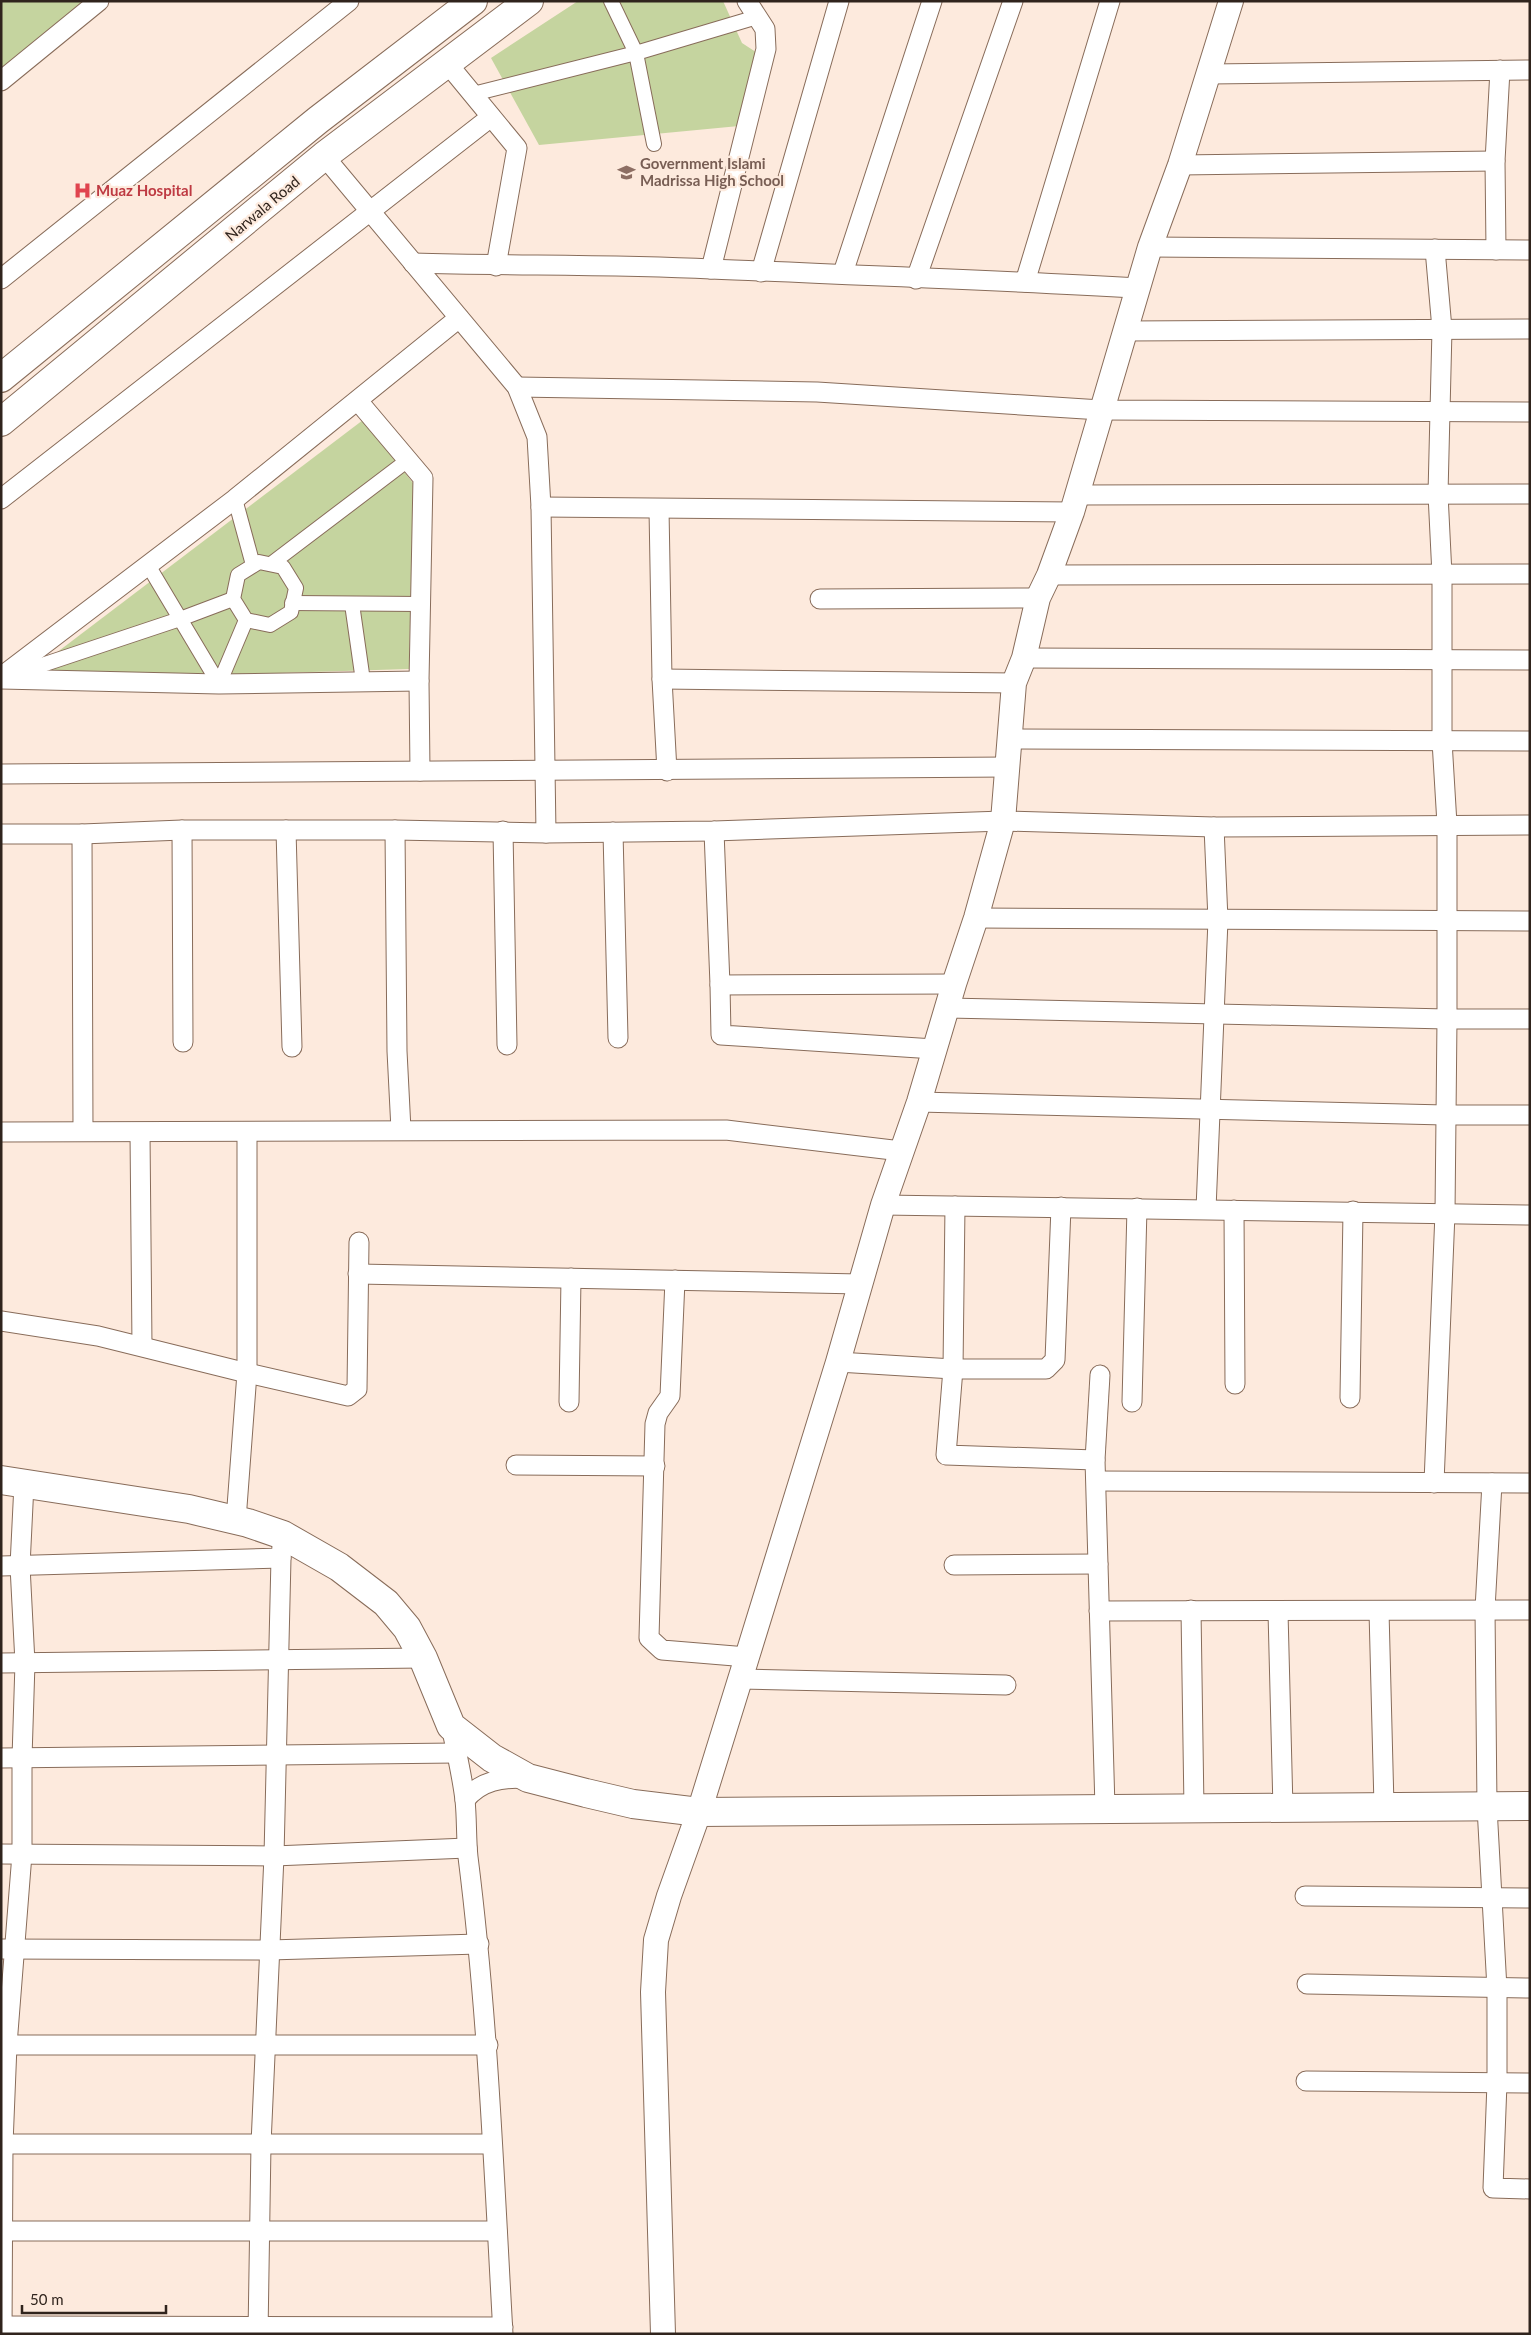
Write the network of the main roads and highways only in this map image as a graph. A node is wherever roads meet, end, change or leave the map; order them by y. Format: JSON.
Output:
{"nodes":[{"id":1,"x":529,"y":1,"type":"edge"},
{"id":2,"x":469,"y":2,"type":"edge"},
{"id":3,"x":1,"y":378,"type":"edge"},
{"id":4,"x":1,"y":422,"type":"edge"},
{"id":5,"x":12,"y":1482,"type":"edge"},
{"id":6,"x":1530,"y":1806,"type":"edge"}],
"edges":[{"from":1,"to":4,"type":"main road","name":"Narwala Road"},
{"from":2,"to":3,"type":"main road"},
{"from":5,"to":6,"type":"main road"}]}
